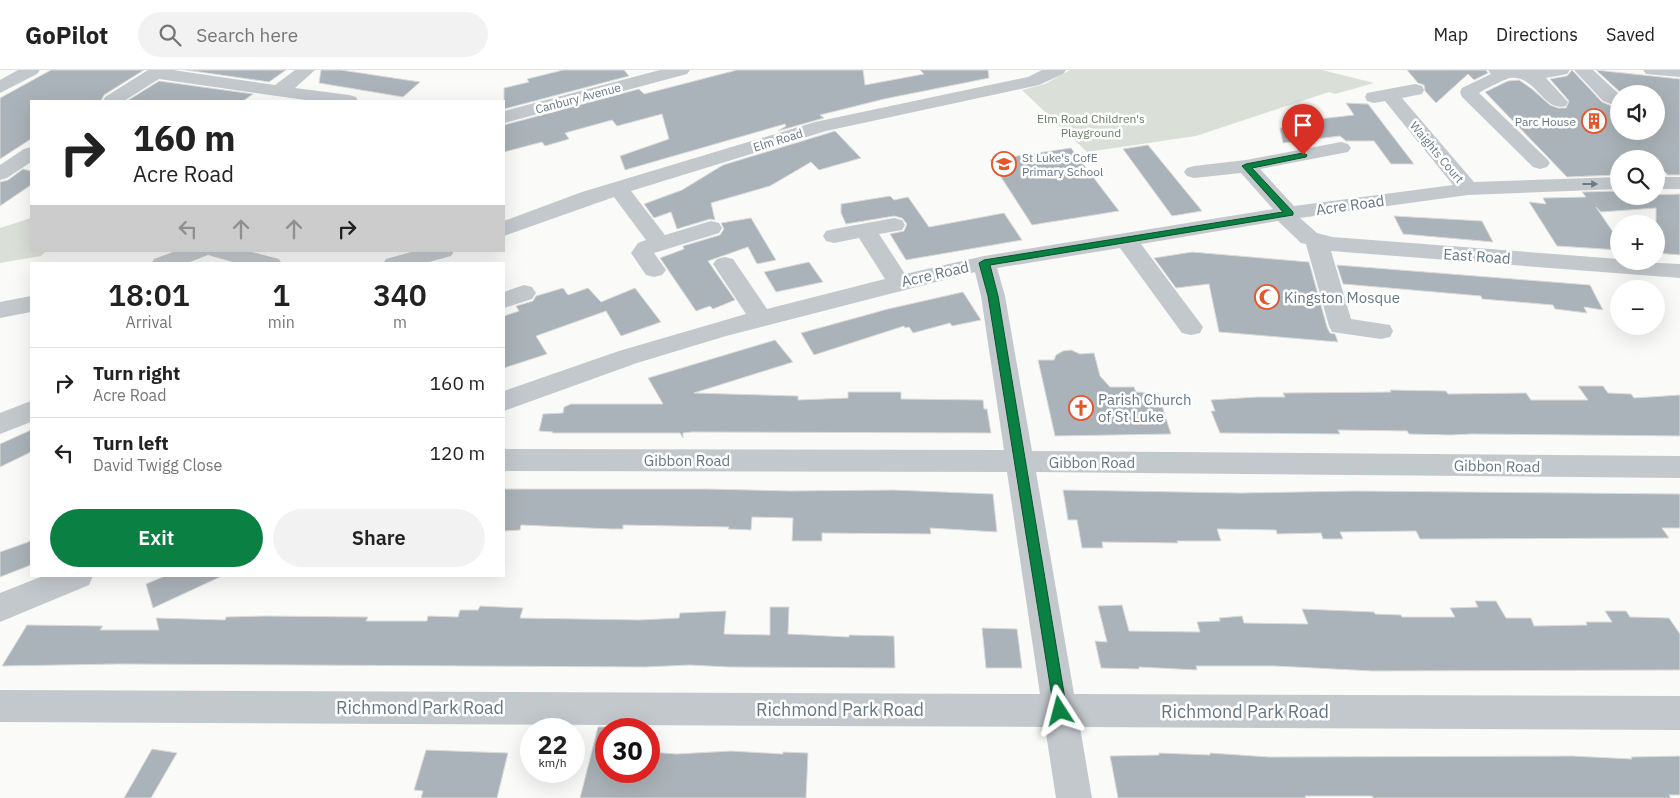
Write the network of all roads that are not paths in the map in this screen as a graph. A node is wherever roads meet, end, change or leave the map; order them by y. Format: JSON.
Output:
{"nodes":[{"id":1,"x":31,"y":70,"type":"edge"},
{"id":2,"x":306,"y":70,"type":"edge"},
{"id":3,"x":681,"y":70,"type":"edge"},
{"id":4,"x":1057,"y":70,"type":"edge"},
{"id":5,"x":1561,"y":70,"type":"edge"},
{"id":6,"x":1583,"y":70,"type":"edge"},
{"id":7,"x":1652,"y":70,"type":"edge"},
{"id":8,"x":1501,"y":71,"type":"edge"},
{"id":9,"x":158,"y":72,"type":"edge"},
{"id":10,"x":1680,"y":72,"type":"edge"},
{"id":11,"x":642,"y":75,"type":"edge"},
{"id":12,"x":1533,"y":75,"type":"junction"},
{"id":13,"x":0,"y":87,"type":"edge"},
{"id":14,"x":280,"y":90,"type":"junction"},
{"id":15,"x":1416,"y":90,"type":"dead end"},
{"id":16,"x":1610,"y":97,"type":"edge"},
{"id":17,"x":114,"y":100,"type":"edge"},
{"id":18,"x":343,"y":100,"type":"edge"},
{"id":19,"x":1559,"y":102,"type":"dead end"},
{"id":20,"x":505,"y":117,"type":"edge"},
{"id":21,"x":1341,"y":148,"type":"dead end"},
{"id":22,"x":30,"y":154,"type":"edge"},
{"id":23,"x":1246,"y":166,"type":"junction"},
{"id":24,"x":1194,"y":172,"type":"dead end"},
{"id":25,"x":0,"y":174,"type":"edge"},
{"id":26,"x":1610,"y":183,"type":"edge"},
{"id":27,"x":1665,"y":183,"type":"edge"},
{"id":28,"x":1680,"y":183,"type":"edge"},
{"id":29,"x":1561,"y":184,"type":"junction"},
{"id":30,"x":618,"y":188,"type":"junction"},
{"id":31,"x":1468,"y":189,"type":"junction"},
{"id":32,"x":1286,"y":214,"type":"junction"},
{"id":33,"x":894,"y":225,"type":"dead end"},
{"id":34,"x":710,"y":228,"type":"dead end"},
{"id":35,"x":505,"y":229,"type":"edge"},
{"id":36,"x":866,"y":232,"type":"junction"},
{"id":37,"x":834,"y":236,"type":"dead end"},
{"id":38,"x":1126,"y":240,"type":"junction"},
{"id":39,"x":1316,"y":240,"type":"junction"},
{"id":40,"x":660,"y":244,"type":"junction"},
{"id":41,"x":194,"y":252,"type":"edge"},
{"id":42,"x":221,"y":252,"type":"edge"},
{"id":43,"x":439,"y":252,"type":"edge"},
{"id":44,"x":163,"y":259,"type":"edge"},
{"id":45,"x":263,"y":262,"type":"edge"},
{"id":46,"x":402,"y":262,"type":"edge"},
{"id":47,"x":984,"y":263,"type":"junction"},
{"id":48,"x":725,"y":264,"type":"dead end"},
{"id":49,"x":654,"y":270,"type":"dead end"},
{"id":50,"x":1680,"y":271,"type":"edge"},
{"id":51,"x":899,"y":283,"type":"junction"},
{"id":52,"x":30,"y":304,"type":"edge"},
{"id":53,"x":0,"y":310,"type":"edge"},
{"id":54,"x":760,"y":318,"type":"junction"},
{"id":55,"x":1191,"y":327,"type":"dead end"},
{"id":56,"x":1381,"y":331,"type":"dead end"},
{"id":57,"x":505,"y":401,"type":"edge"},
{"id":58,"x":30,"y":410,"type":"edge"},
{"id":59,"x":0,"y":424,"type":"edge"},
{"id":60,"x":505,"y":460,"type":"edge"},
{"id":61,"x":1020,"y":462,"type":"junction"},
{"id":62,"x":1680,"y":467,"type":"edge"},
{"id":63,"x":76,"y":577,"type":"edge"},
{"id":64,"x":0,"y":608,"type":"edge"},
{"id":65,"x":0,"y":706,"type":"edge"},
{"id":66,"x":1060,"y":711,"type":"junction"},
{"id":67,"x":1680,"y":713,"type":"edge"},
{"id":68,"x":1074,"y":798,"type":"edge"}],
"edges":[{"from":1,"to":13,"type":"street"},
{"from":2,"to":14,"type":"street"},
{"from":3,"to":11,"type":"street","name":"Canbury Avenue"},
{"from":4,"to":30,"type":"street","name":"Elm Road"},
{"from":5,"to":12,"type":"street"},
{"from":6,"to":16,"type":"street"},
{"from":7,"to":10,"type":"street"},
{"from":8,"to":12,"type":"street"},
{"from":8,"to":29,"type":"street"},
{"from":9,"to":14,"type":"street"},
{"from":9,"to":17,"type":"street"},
{"from":11,"to":20,"type":"street","name":"Canbury Avenue"},
{"from":12,"to":19,"type":"street"},
{"from":14,"to":18,"type":"street"},
{"from":15,"to":31,"type":"street","name":"Waights Court"},
{"from":21,"to":23,"type":"street"},
{"from":22,"to":25,"type":"street"},
{"from":23,"to":24,"type":"street"},
{"from":23,"to":32,"type":"street","name":"East Road"},
{"from":29,"to":26,"type":"street","name":"Acre Road","one_way":true},
{"from":27,"to":28,"type":"street"},
{"from":29,"to":31,"type":"street","name":"Acre Road"},
{"from":30,"to":35,"type":"street","name":"Elm Road"},
{"from":30,"to":40,"type":"street"},
{"from":31,"to":32,"type":"street","name":"Acre Road"},
{"from":32,"to":38,"type":"street","name":"Acre Road"},
{"from":32,"to":39,"type":"street","name":"East Road"},
{"from":33,"to":36,"type":"street"},
{"from":34,"to":40,"type":"street"},
{"from":36,"to":37,"type":"street"},
{"from":36,"to":51,"type":"street"},
{"from":38,"to":47,"type":"street","name":"Acre Road"},
{"from":38,"to":55,"type":"street"},
{"from":39,"to":50,"type":"street","name":"East Road"},
{"from":39,"to":56,"type":"street"},
{"from":40,"to":49,"type":"street"},
{"from":41,"to":44,"type":"street"},
{"from":42,"to":45,"type":"street"},
{"from":43,"to":46,"type":"street"},
{"from":47,"to":51,"type":"street","name":"Acre Road"},
{"from":47,"to":61,"type":"street"},
{"from":48,"to":54,"type":"street"},
{"from":51,"to":54,"type":"street","name":"Acre Road"},
{"from":52,"to":53,"type":"street"},
{"from":54,"to":57,"type":"street","name":"Acre Road"},
{"from":58,"to":59,"type":"street"},
{"from":60,"to":61,"type":"street","name":"Gibbon Road"},
{"from":61,"to":62,"type":"street","name":"Gibbon Road"},
{"from":61,"to":66,"type":"street"},
{"from":63,"to":64,"type":"street"},
{"from":65,"to":66,"type":"street","name":"Richmond Park Road"},
{"from":66,"to":67,"type":"street","name":"Richmond Park Road"},
{"from":66,"to":68,"type":"street"}]}
